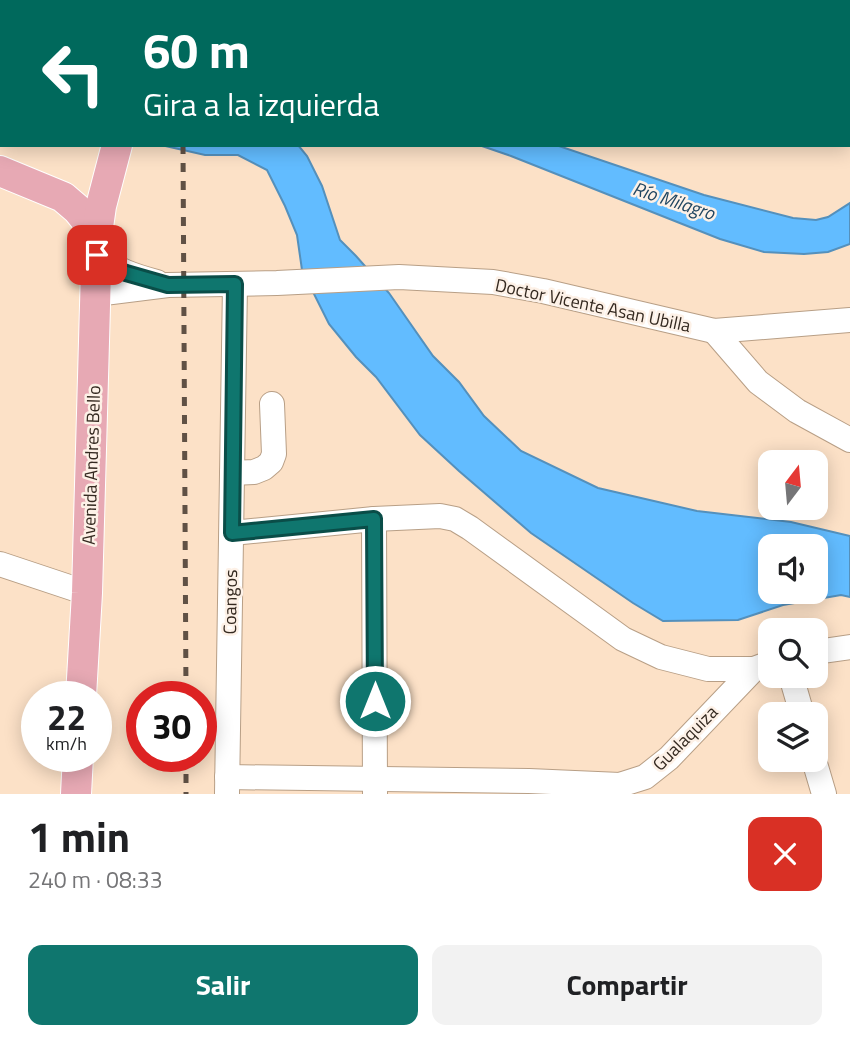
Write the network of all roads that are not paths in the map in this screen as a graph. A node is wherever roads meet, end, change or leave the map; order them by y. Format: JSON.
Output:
{"nodes":[{"id":1,"x":100,"y":147,"type":"edge"},
{"id":2,"x":116,"y":147,"type":"edge"},
{"id":3,"x":0,"y":171,"type":"edge"},
{"id":4,"x":89,"y":187,"type":"junction"},
{"id":5,"x":97,"y":245,"type":"junction"},
{"id":6,"x":235,"y":284,"type":"junction"},
{"id":7,"x":168,"y":285,"type":"junction"},
{"id":8,"x":96,"y":294,"type":"junction"},
{"id":9,"x":850,"y":320,"type":"edge"},
{"id":10,"x":714,"y":331,"type":"junction"},
{"id":11,"x":272,"y":404,"type":"dead end"},
{"id":12,"x":850,"y":440,"type":"edge"},
{"id":13,"x":232,"y":473,"type":"junction"},
{"id":14,"x":374,"y":519,"type":"junction"},
{"id":15,"x":232,"y":533,"type":"junction"},
{"id":16,"x":0,"y":564,"type":"edge"},
{"id":17,"x":87,"y":593,"type":"junction"},
{"id":18,"x":850,"y":647,"type":"edge"},
{"id":19,"x":828,"y":650,"type":"edge"},
{"id":20,"x":758,"y":666,"type":"edge"},
{"id":21,"x":758,"y":670,"type":"edge"},
{"id":22,"x":82,"y":681,"type":"edge"},
{"id":23,"x":77,"y":772,"type":"edge"},
{"id":24,"x":818,"y":772,"type":"edge"},
{"id":25,"x":227,"y":786,"type":"edge"},
{"id":26,"x":375,"y":787,"type":"edge"},
{"id":27,"x":529,"y":787,"type":"edge"},
{"id":28,"x":76,"y":794,"type":"edge"},
{"id":29,"x":824,"y":794,"type":"edge"}],
"edges":[{"from":1,"to":4,"type":"main road"},
{"from":2,"to":4,"type":"main road"},
{"from":3,"to":4,"type":"main road"},
{"from":4,"to":5,"type":"main road","name":"Avenida Andres Bello"},
{"from":4,"to":5,"type":"main road"},
{"from":5,"to":7,"type":"street","name":"Doctor Vicente Asan Ubilla"},
{"from":5,"to":8,"type":"main road","name":"Avenida Andres Bello"},
{"from":6,"to":7,"type":"street","name":"Doctor Vicente Asan Ubilla"},
{"from":6,"to":10,"type":"street","name":"Doctor Vicente Asan Ubilla"},
{"from":6,"to":13,"type":"street","name":"Coangos"},
{"from":7,"to":8,"type":"street","name":"Doctor Vicente Asan Ubilla"},
{"from":8,"to":17,"type":"main road","name":"Avenida Andres Bello"},
{"from":9,"to":10,"type":"street","name":"Doctor Vicente Asan Ubilla"},
{"from":10,"to":12,"type":"street"},
{"from":11,"to":13,"type":"street"},
{"from":13,"to":15,"type":"street","name":"Coangos"},
{"from":14,"to":15,"type":"street"},
{"from":14,"to":20,"type":"street"},
{"from":14,"to":26,"type":"street"},
{"from":15,"to":25,"type":"street","name":"Coangos"},
{"from":16,"to":17,"type":"street"},
{"from":17,"to":22,"type":"main road","name":"Avenida Andres Bello"},
{"from":18,"to":19,"type":"street"},
{"from":21,"to":27,"type":"street","name":"Gualaquiza"},
{"from":23,"to":28,"type":"main road"},
{"from":24,"to":29,"type":"street"},
{"from":25,"to":26,"type":"street","name":"Gualaquiza"},
{"from":26,"to":27,"type":"street","name":"Gualaquiza"}]}
